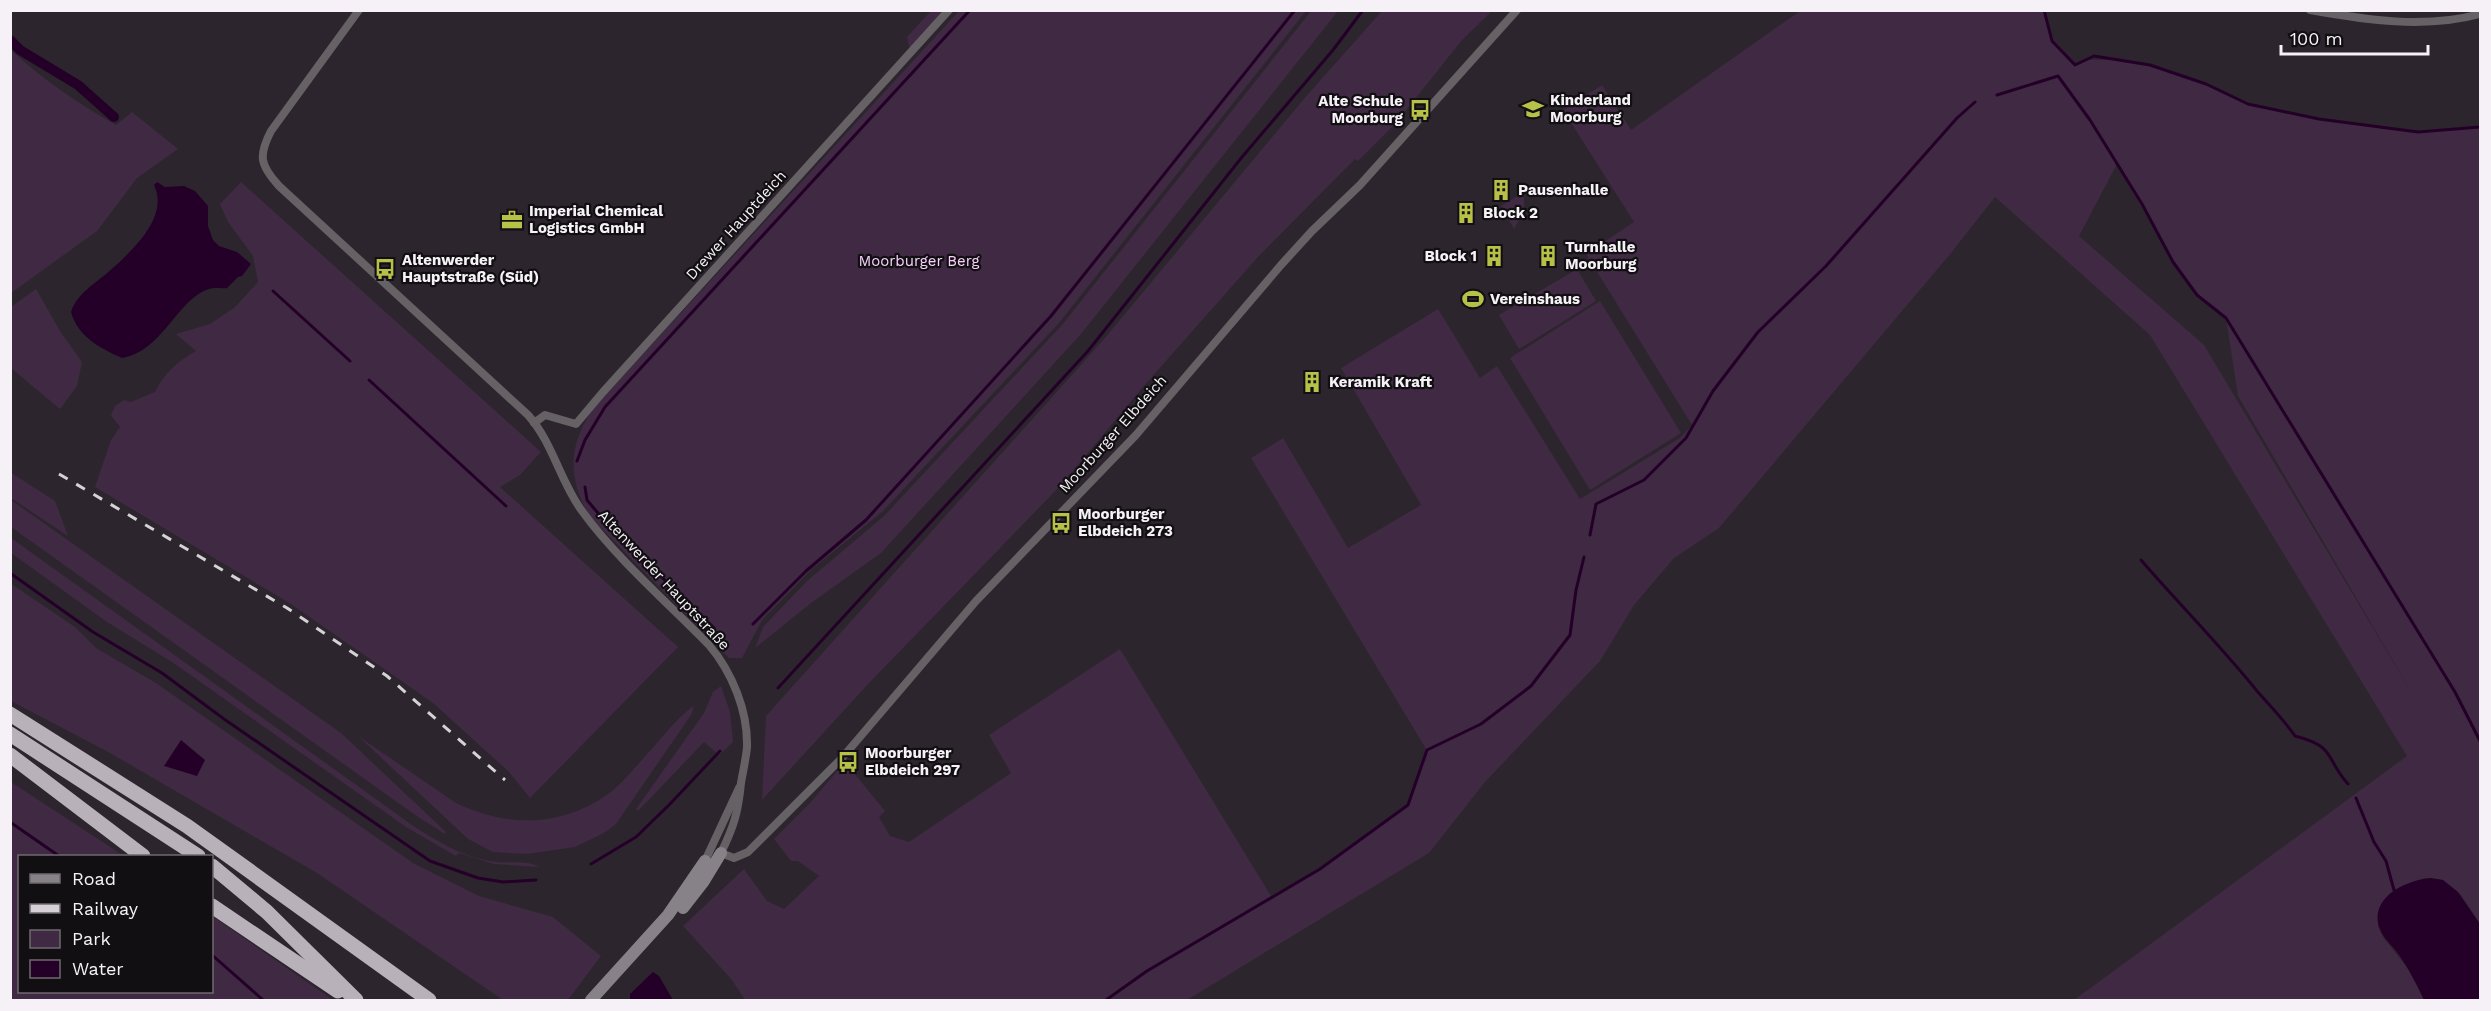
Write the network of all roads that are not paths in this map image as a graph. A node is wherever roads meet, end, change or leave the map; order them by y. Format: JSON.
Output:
{"nodes":[{"id":1,"x":359,"y":10,"type":"edge"},
{"id":2,"x":949,"y":10,"type":"edge"},
{"id":3,"x":1517,"y":10,"type":"edge"},
{"id":4,"x":2310,"y":10,"type":"edge"},
{"id":5,"x":2481,"y":14,"type":"edge"},
{"id":6,"x":534,"y":423,"type":"junction"},
{"id":7,"x":10,"y":714,"type":"edge"},
{"id":8,"x":10,"y":734,"type":"edge"},
{"id":9,"x":10,"y":755,"type":"edge"},
{"id":10,"x":741,"y":784,"type":"junction"},
{"id":11,"x":721,"y":853,"type":"junction"},
{"id":12,"x":142,"y":855,"type":"edge"},
{"id":13,"x":196,"y":855,"type":"edge"},
{"id":14,"x":705,"y":861,"type":"junction"},
{"id":15,"x":213,"y":867,"type":"edge"},
{"id":16,"x":213,"y":907,"type":"edge"},
{"id":17,"x":645,"y":940,"type":"junction"},
{"id":18,"x":354,"y":1000,"type":"edge"},
{"id":19,"x":429,"y":1000,"type":"edge"},
{"id":20,"x":591,"y":1000,"type":"edge"}],
"edges":[{"from":1,"to":6,"type":"street","name":"Altenwerder Hauptstraße"},
{"from":2,"to":6,"type":"street","name":"Drewer Hauptdeich"},
{"from":3,"to":11,"type":"street","name":"Moorburger Elbdeich"},
{"from":4,"to":5,"type":"street"},
{"from":6,"to":10,"type":"street","name":"Altenwerder Hauptstraße"},
{"from":7,"to":19,"type":"highway"},
{"from":8,"to":13,"type":"highway"},
{"from":9,"to":12,"type":"highway"},
{"from":10,"to":11,"type":"street","name":"Altenwerder Hauptstraße"},
{"from":10,"to":14,"type":"street","name":"Altenwerder Hauptstraße"},
{"from":11,"to":14,"type":"street","name":"Moorburger Elbdeich"},
{"from":11,"to":17,"type":"street"},
{"from":14,"to":17,"type":"street"},
{"from":15,"to":18,"type":"highway"},
{"from":16,"to":18,"type":"highway"},
{"from":17,"to":20,"type":"street"}]}
